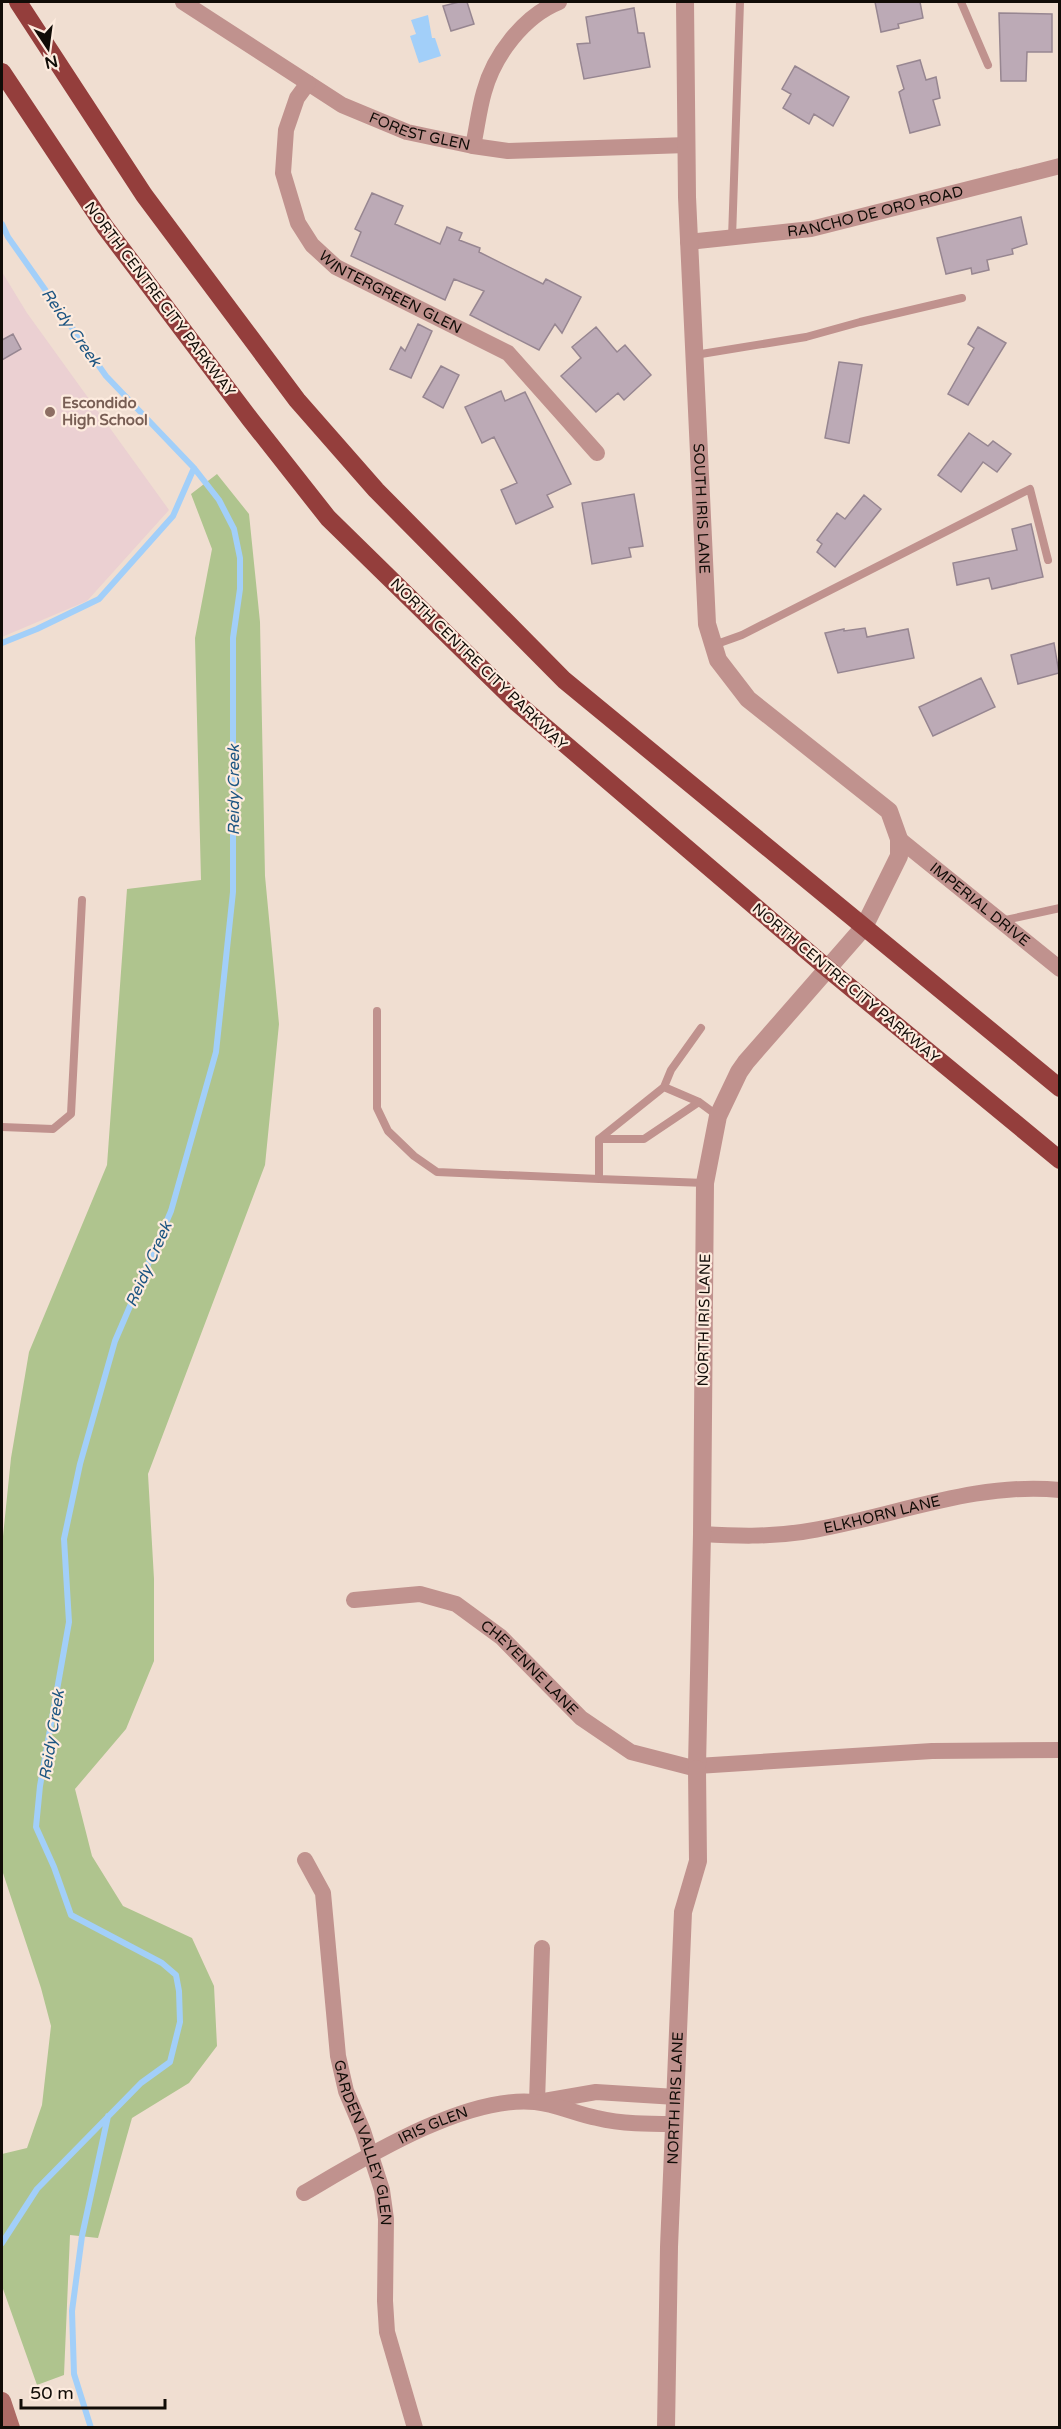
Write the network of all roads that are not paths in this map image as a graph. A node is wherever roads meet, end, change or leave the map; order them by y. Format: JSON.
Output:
{"nodes":[{"id":1,"x":18,"y":2,"type":"edge"},
{"id":2,"x":183,"y":2,"type":"edge"},
{"id":3,"x":559,"y":2,"type":"edge"},
{"id":4,"x":685,"y":2,"type":"edge"},
{"id":5,"x":740,"y":2,"type":"edge"},
{"id":6,"x":961,"y":2,"type":"edge"},
{"id":7,"x":988,"y":65,"type":"dead end"},
{"id":8,"x":2,"y":72,"type":"edge"},
{"id":9,"x":308,"y":82,"type":"junction"},
{"id":10,"x":687,"y":145,"type":"junction"},
{"id":11,"x":474,"y":146,"type":"junction"},
{"id":12,"x":1059,"y":166,"type":"edge"},
{"id":13,"x":732,"y":238,"type":"junction"},
{"id":14,"x":688,"y":242,"type":"junction"},
{"id":15,"x":962,"y":298,"type":"dead end"},
{"id":16,"x":695,"y":355,"type":"junction"},
{"id":17,"x":597,"y":453,"type":"dead end"},
{"id":18,"x":1048,"y":560,"type":"dead end"},
{"id":19,"x":714,"y":645,"type":"junction"},
{"id":20,"x":899,"y":839,"type":"junction"},
{"id":21,"x":82,"y":900,"type":"dead end"},
{"id":22,"x":1059,"y":908,"type":"edge"},
{"id":23,"x":1000,"y":921,"type":"junction"},
{"id":24,"x":864,"y":927,"type":"junction"},
{"id":25,"x":828,"y":969,"type":"junction"},
{"id":26,"x":1059,"y":969,"type":"edge"},
{"id":27,"x":377,"y":1011,"type":"dead end"},
{"id":28,"x":700,"y":1028,"type":"dead end"},
{"id":29,"x":664,"y":1087,"type":"junction"},
{"id":30,"x":1059,"y":1088,"type":"edge"},
{"id":31,"x":699,"y":1102,"type":"junction"},
{"id":32,"x":718,"y":1116,"type":"junction"},
{"id":33,"x":2,"y":1127,"type":"edge"},
{"id":34,"x":598,"y":1139,"type":"junction"},
{"id":35,"x":1059,"y":1160,"type":"edge"},
{"id":36,"x":599,"y":1179,"type":"junction"},
{"id":37,"x":705,"y":1184,"type":"junction"},
{"id":38,"x":1059,"y":1490,"type":"edge"},
{"id":39,"x":702,"y":1534,"type":"junction"},
{"id":40,"x":354,"y":1600,"type":"dead end"},
{"id":41,"x":1059,"y":1750,"type":"edge"},
{"id":42,"x":697,"y":1768,"type":"junction"},
{"id":43,"x":305,"y":1860,"type":"dead end"},
{"id":44,"x":542,"y":1948,"type":"dead end"},
{"id":45,"x":676,"y":2097,"type":"junction"},
{"id":46,"x":537,"y":2102,"type":"junction"},
{"id":47,"x":674,"y":2124,"type":"junction"},
{"id":48,"x":370,"y":2155,"type":"junction"},
{"id":49,"x":304,"y":2193,"type":"dead end"},
{"id":50,"x":2,"y":2401,"type":"edge"},
{"id":51,"x":12,"y":2427,"type":"edge"},
{"id":52,"x":415,"y":2427,"type":"edge"},
{"id":53,"x":666,"y":2427,"type":"edge"}],
"edges":[{"from":1,"to":24,"type":"highway"},
{"from":2,"to":9,"type":"street","name":"FOREST GLEN"},
{"from":3,"to":11,"type":"street"},
{"from":4,"to":10,"type":"street","name":"SOUTH IRIS LANE"},
{"from":5,"to":13,"type":"lane"},
{"from":6,"to":7,"type":"lane"},
{"from":8,"to":25,"type":"highway","name":"NORTH CENTRE CITY PARKWAY"},
{"from":9,"to":11,"type":"street","name":"FOREST GLEN"},
{"from":9,"to":17,"type":"street","name":"WINTERGREEN GLEN"},
{"from":10,"to":11,"type":"street","name":"FOREST GLEN"},
{"from":10,"to":14,"type":"street","name":"SOUTH IRIS LANE"},
{"from":12,"to":13,"type":"street","name":"RANCHO DE ORO ROAD"},
{"from":13,"to":14,"type":"street","name":"RANCHO DE ORO ROAD"},
{"from":14,"to":16,"type":"street","name":"SOUTH IRIS LANE"},
{"from":15,"to":16,"type":"lane"},
{"from":16,"to":19,"type":"street","name":"SOUTH IRIS LANE"},
{"from":18,"to":19,"type":"lane"},
{"from":19,"to":20,"type":"street","name":"SOUTH IRIS LANE"},
{"from":20,"to":23,"type":"street","name":"IMPERIAL DRIVE"},
{"from":20,"to":24,"type":"street"},
{"from":21,"to":33,"type":"lane"},
{"from":22,"to":23,"type":"lane"},
{"from":23,"to":26,"type":"street","name":"IMPERIAL DRIVE"},
{"from":24,"to":25,"type":"street","name":"NORTH IRIS LANE"},
{"from":24,"to":30,"type":"highway"},
{"from":25,"to":32,"type":"street","name":"NORTH IRIS LANE"},
{"from":25,"to":35,"type":"highway","name":"NORTH CENTRE CITY PARKWAY"},
{"from":27,"to":36,"type":"lane"},
{"from":28,"to":29,"type":"lane"},
{"from":29,"to":31,"type":"lane"},
{"from":29,"to":34,"type":"lane"},
{"from":31,"to":32,"type":"lane"},
{"from":31,"to":34,"type":"lane"},
{"from":32,"to":37,"type":"street","name":"NORTH IRIS LANE"},
{"from":34,"to":36,"type":"lane"},
{"from":36,"to":37,"type":"lane"},
{"from":37,"to":39,"type":"street","name":"NORTH IRIS LANE"},
{"from":38,"to":39,"type":"street","name":"ELKHORN LANE"},
{"from":39,"to":42,"type":"street","name":"NORTH IRIS LANE"},
{"from":40,"to":42,"type":"street","name":"CHEYENNE LANE"},
{"from":41,"to":42,"type":"street","name":"CHEYENNE LANE"},
{"from":42,"to":45,"type":"street","name":"NORTH IRIS LANE"},
{"from":43,"to":48,"type":"street","name":"GARDEN VALLEY GLEN"},
{"from":44,"to":46,"type":"street"},
{"from":45,"to":46,"type":"street","name":"IRIS GLEN"},
{"from":45,"to":47,"type":"street","name":"NORTH IRIS LANE"},
{"from":46,"to":47,"type":"street","name":"IRIS GLEN"},
{"from":46,"to":48,"type":"street","name":"IRIS GLEN"},
{"from":47,"to":53,"type":"street","name":"NORTH IRIS LANE"},
{"from":48,"to":49,"type":"street","name":"IRIS GLEN"},
{"from":48,"to":52,"type":"street","name":"GARDEN VALLEY GLEN"},
{"from":50,"to":51,"type":"main road"}]}
